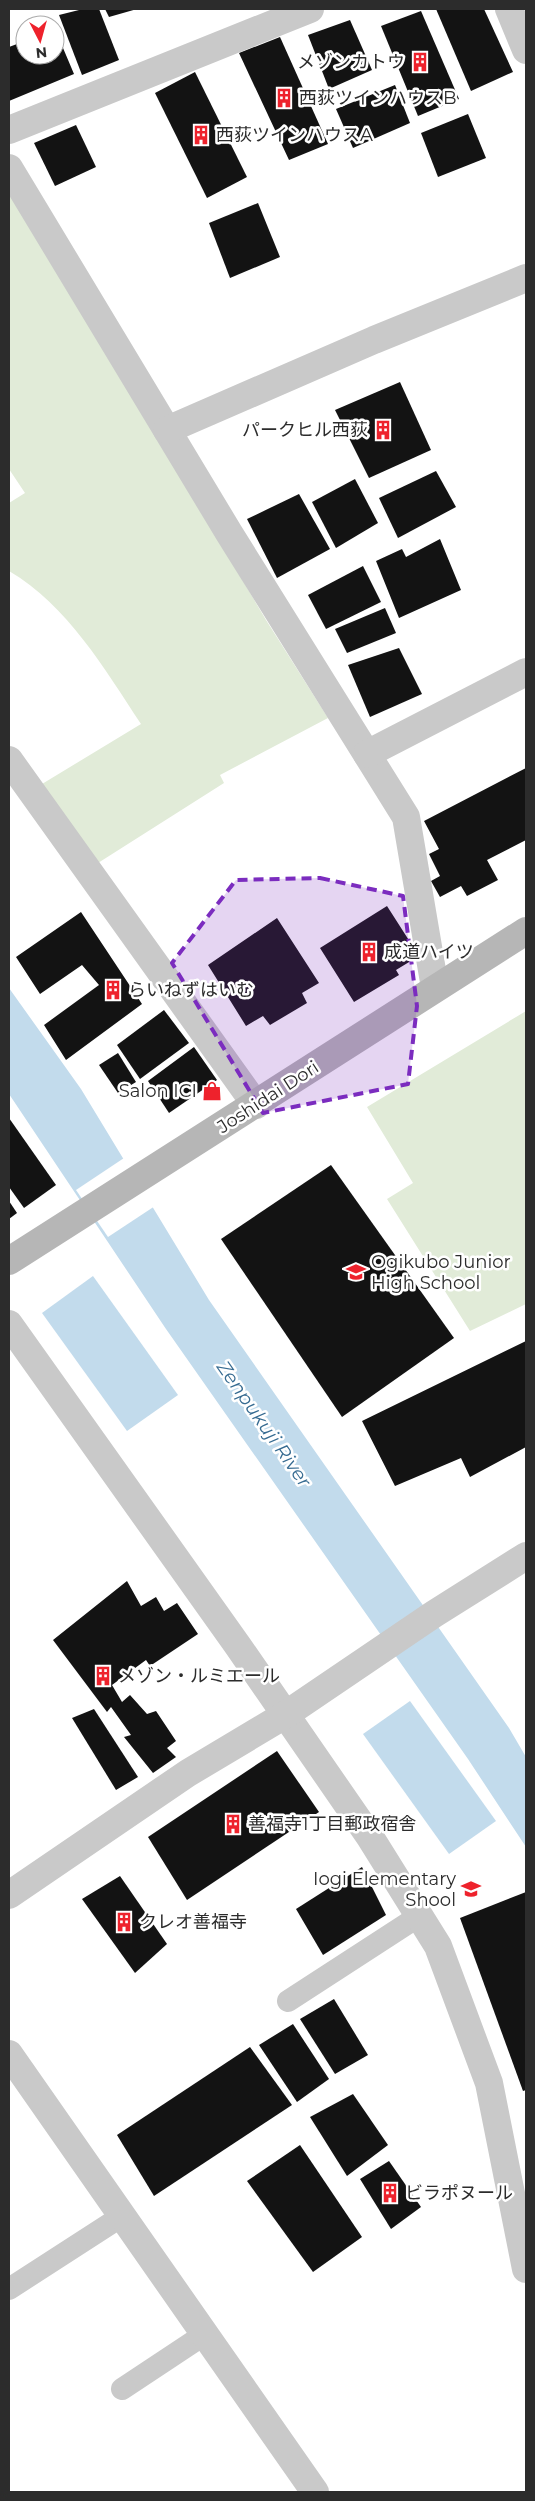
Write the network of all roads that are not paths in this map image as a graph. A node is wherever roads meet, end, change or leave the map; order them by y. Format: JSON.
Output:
{"nodes":[{"id":1,"x":310,"y":9,"type":"edge"},
{"id":2,"x":509,"y":9,"type":"edge"},
{"id":3,"x":526,"y":50,"type":"edge"},
{"id":4,"x":9,"y":130,"type":"edge"},
{"id":5,"x":9,"y":168,"type":"edge"},
{"id":6,"x":526,"y":278,"type":"edge"},
{"id":7,"x":167,"y":430,"type":"junction"},
{"id":8,"x":526,"y":672,"type":"edge"},
{"id":9,"x":367,"y":754,"type":"junction"},
{"id":10,"x":9,"y":760,"type":"edge"},
{"id":11,"x":526,"y":931,"type":"edge"},
{"id":12,"x":435,"y":988,"type":"junction"},
{"id":13,"x":256,"y":1106,"type":"junction"},
{"id":14,"x":9,"y":1261,"type":"edge"},
{"id":15,"x":9,"y":1324,"type":"edge"},
{"id":16,"x":526,"y":1556,"type":"edge"},
{"id":17,"x":285,"y":1714,"type":"junction"},
{"id":18,"x":9,"y":1895,"type":"edge"},
{"id":19,"x":419,"y":1916,"type":"junction"},
{"id":20,"x":288,"y":2000,"type":"dead end"},
{"id":21,"x":9,"y":2054,"type":"edge"},
{"id":22,"x":122,"y":2216,"type":"junction"},
{"id":23,"x":526,"y":2269,"type":"edge"},
{"id":24,"x":9,"y":2289,"type":"edge"},
{"id":25,"x":205,"y":2334,"type":"junction"},
{"id":26,"x":122,"y":2389,"type":"dead end"},
{"id":27,"x":315,"y":2492,"type":"edge"}],
"edges":[{"from":1,"to":4,"type":"street"},
{"from":2,"to":3,"type":"street"},
{"from":5,"to":7,"type":"street"},
{"from":6,"to":7,"type":"street"},
{"from":7,"to":9,"type":"street"},
{"from":8,"to":9,"type":"street"},
{"from":9,"to":12,"type":"street"},
{"from":10,"to":13,"type":"street"},
{"from":11,"to":12,"type":"main road","name":"Joshidai Dori"},
{"from":12,"to":13,"type":"main road","name":"Joshidai Dori"},
{"from":13,"to":14,"type":"main road","name":"Joshidai Dori"},
{"from":15,"to":17,"type":"street"},
{"from":16,"to":17,"type":"street"},
{"from":17,"to":18,"type":"street"},
{"from":17,"to":19,"type":"street"},
{"from":19,"to":20,"type":"lane"},
{"from":19,"to":23,"type":"street"},
{"from":21,"to":22,"type":"street"},
{"from":22,"to":24,"type":"lane"},
{"from":22,"to":25,"type":"street"},
{"from":25,"to":26,"type":"lane"},
{"from":25,"to":27,"type":"street"}]}
